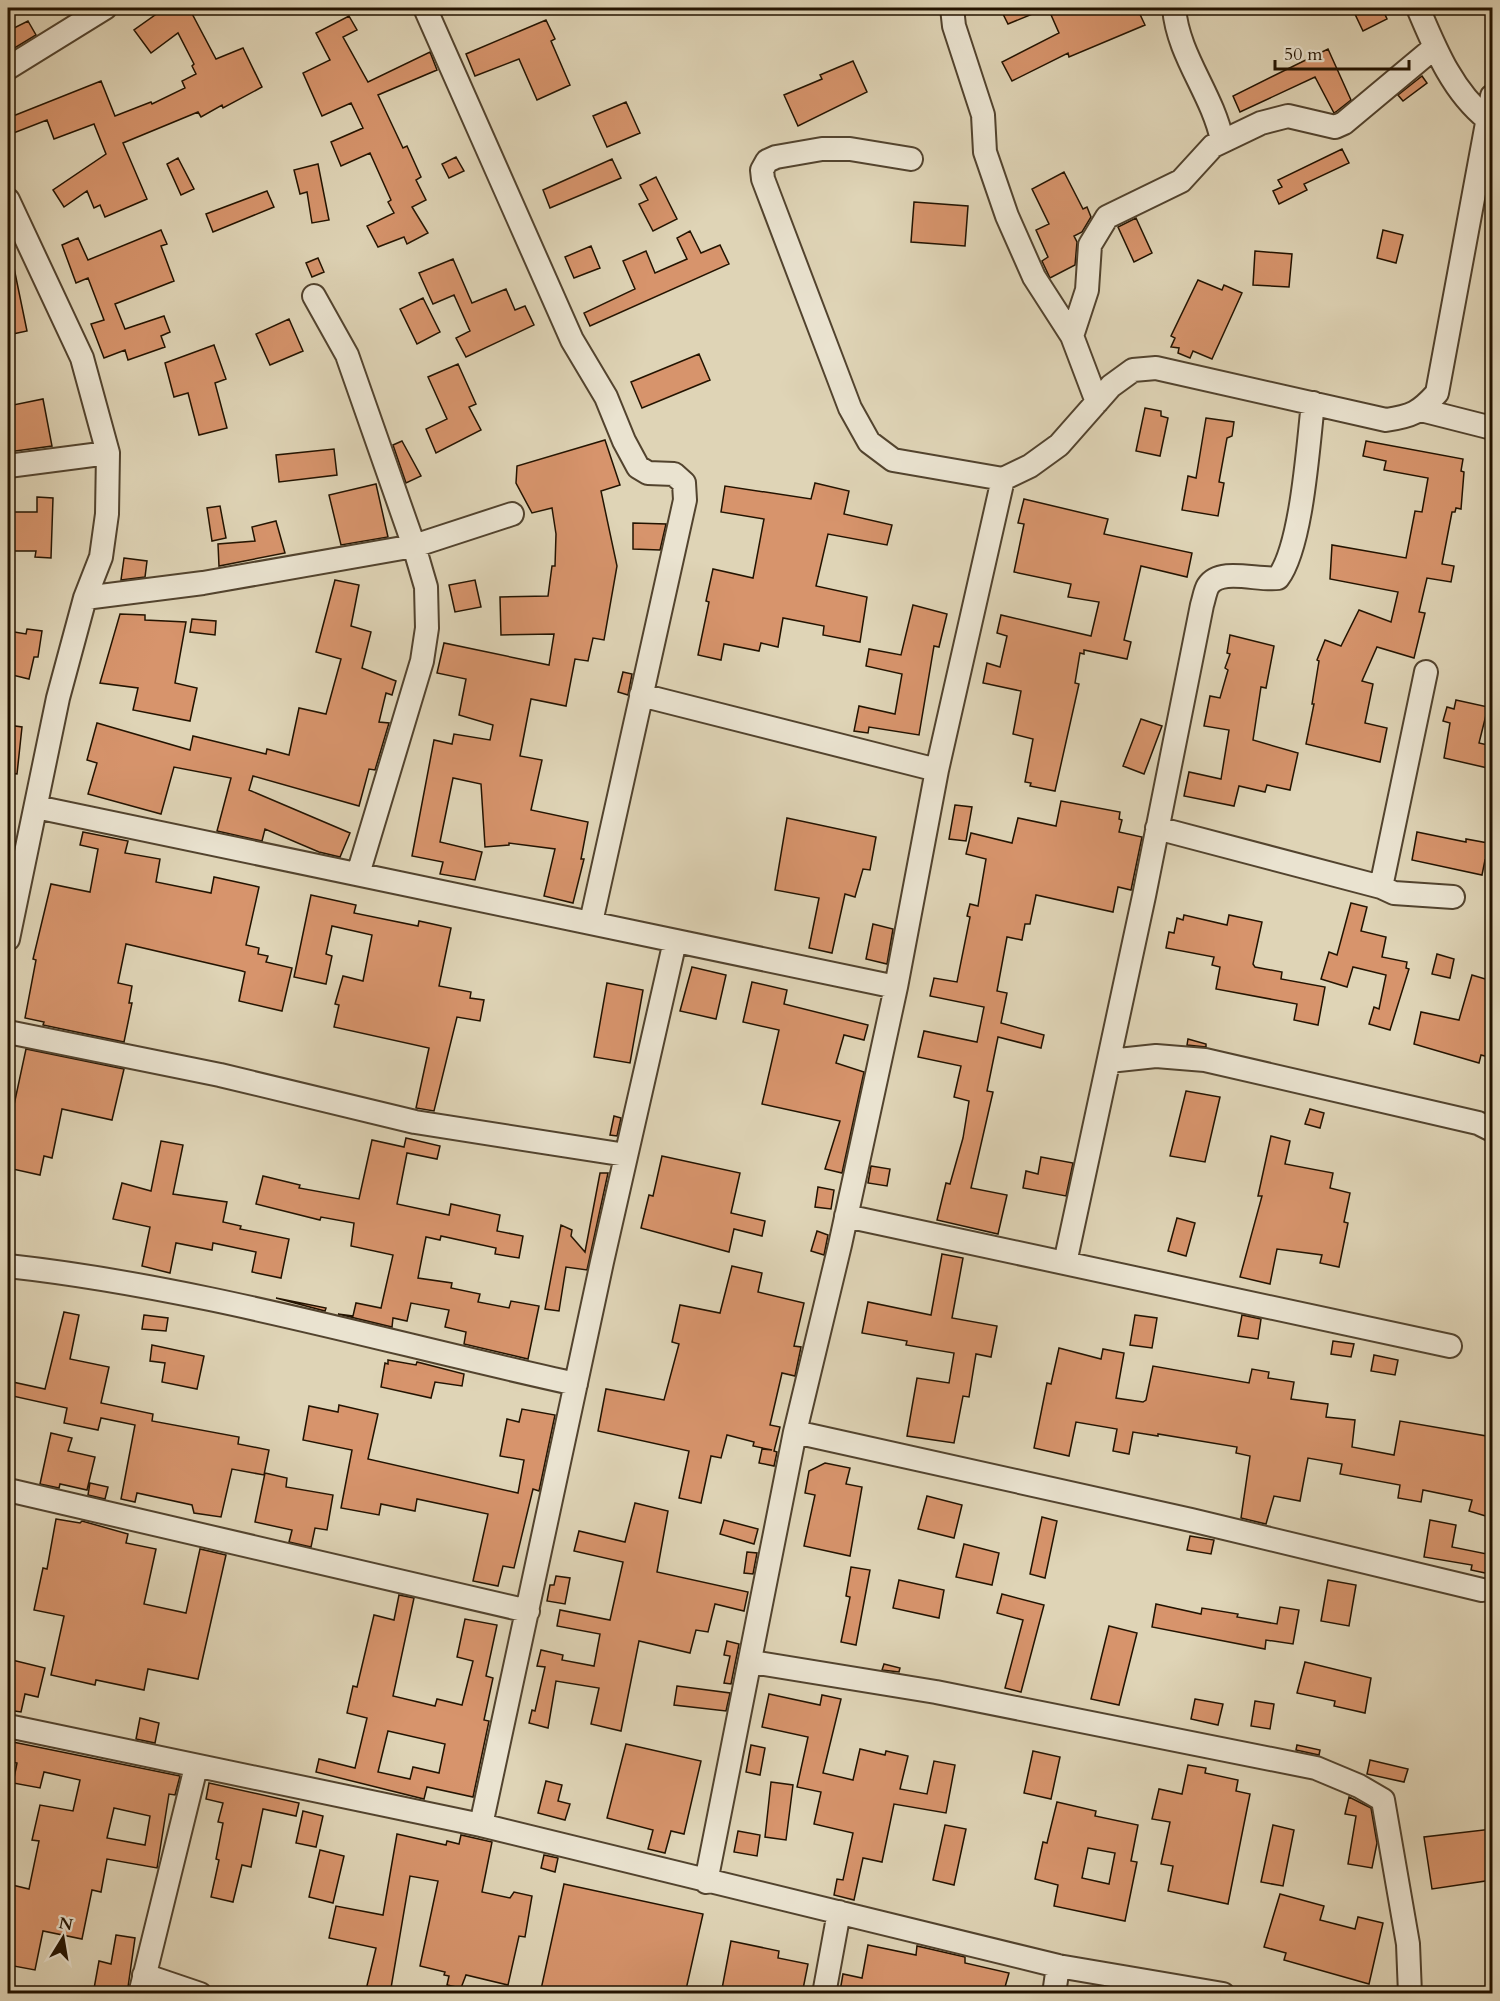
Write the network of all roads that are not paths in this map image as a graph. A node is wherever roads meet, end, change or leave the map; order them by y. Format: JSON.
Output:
{"nodes":[{"id":1,"x":105,"y":8,"type":"edge"},
{"id":2,"x":425,"y":8,"type":"edge"},
{"id":3,"x":952,"y":8,"type":"edge"},
{"id":4,"x":1174,"y":8,"type":"edge"},
{"id":5,"x":1418,"y":8,"type":"edge"},
{"id":6,"x":1435,"y":47,"type":"junction"},
{"id":7,"x":8,"y":68,"type":"edge"},
{"id":8,"x":1492,"y":96,"type":"edge"},
{"id":9,"x":1487,"y":118,"type":"junction"},
{"id":10,"x":1222,"y":140,"type":"junction"},
{"id":11,"x":911,"y":159,"type":"dead end"},
{"id":12,"x":8,"y":200,"type":"edge"},
{"id":13,"x":314,"y":296,"type":"dead end"},
{"id":14,"x":1072,"y":336,"type":"junction"},
{"id":15,"x":1097,"y":402,"type":"junction"},
{"id":16,"x":1312,"y":404,"type":"junction"},
{"id":17,"x":1421,"y":410,"type":"junction"},
{"id":18,"x":1492,"y":428,"type":"edge"},
{"id":19,"x":108,"y":453,"type":"junction"},
{"id":20,"x":8,"y":466,"type":"edge"},
{"id":21,"x":1003,"y":479,"type":"junction"},
{"id":22,"x":512,"y":514,"type":"dead end"},
{"id":23,"x":414,"y":546,"type":"junction"},
{"id":24,"x":85,"y":598,"type":"junction"},
{"id":25,"x":1426,"y":672,"type":"dead end"},
{"id":26,"x":642,"y":695,"type":"junction"},
{"id":27,"x":937,"y":770,"type":"junction"},
{"id":28,"x":36,"y":807,"type":"junction"},
{"id":29,"x":1157,"y":828,"type":"junction"},
{"id":30,"x":358,"y":874,"type":"junction"},
{"id":31,"x":1381,"y":887,"type":"junction"},
{"id":32,"x":1453,"y":897,"type":"dead end"},
{"id":33,"x":591,"y":922,"type":"junction"},
{"id":34,"x":8,"y":939,"type":"edge"},
{"id":35,"x":675,"y":941,"type":"junction"},
{"id":36,"x":896,"y":987,"type":"junction"},
{"id":37,"x":8,"y":1032,"type":"edge"},
{"id":38,"x":1108,"y":1061,"type":"junction"},
{"id":39,"x":1492,"y":1130,"type":"edge"},
{"id":40,"x":626,"y":1155,"type":"junction"},
{"id":41,"x":846,"y":1216,"type":"junction"},
{"id":42,"x":1065,"y":1263,"type":"junction"},
{"id":43,"x":8,"y":1266,"type":"edge"},
{"id":44,"x":1450,"y":1346,"type":"dead end"},
{"id":45,"x":576,"y":1384,"type":"junction"},
{"id":46,"x":795,"y":1431,"type":"junction"},
{"id":47,"x":8,"y":1490,"type":"edge"},
{"id":48,"x":1482,"y":1590,"type":"dead end"},
{"id":49,"x":528,"y":1611,"type":"junction"},
{"id":50,"x":752,"y":1662,"type":"junction"},
{"id":51,"x":8,"y":1726,"type":"edge"},
{"id":52,"x":196,"y":1767,"type":"junction"},
{"id":53,"x":481,"y":1825,"type":"junction"},
{"id":54,"x":706,"y":1881,"type":"junction"},
{"id":55,"x":839,"y":1912,"type":"junction"},
{"id":56,"x":1058,"y":1966,"type":"junction"},
{"id":57,"x":142,"y":1984,"type":"edge"},
{"id":58,"x":200,"y":1994,"type":"edge"},
{"id":59,"x":824,"y":1994,"type":"edge"},
{"id":60,"x":1054,"y":1994,"type":"edge"},
{"id":61,"x":1223,"y":1994,"type":"edge"},
{"id":62,"x":1410,"y":1994,"type":"edge"}],
"edges":[{"from":1,"to":7,"type":"street"},
{"from":2,"to":26,"type":"street"},
{"from":3,"to":14,"type":"street"},
{"from":4,"to":10,"type":"street"},
{"from":5,"to":6,"type":"street"},
{"from":6,"to":9,"type":"street"},
{"from":6,"to":10,"type":"street"},
{"from":8,"to":9,"type":"street"},
{"from":9,"to":17,"type":"street"},
{"from":10,"to":14,"type":"street"},
{"from":11,"to":21,"type":"street"},
{"from":12,"to":19,"type":"street"},
{"from":13,"to":23,"type":"street"},
{"from":14,"to":15,"type":"street"},
{"from":15,"to":16,"type":"street"},
{"from":15,"to":21,"type":"street"},
{"from":16,"to":17,"type":"street"},
{"from":16,"to":29,"type":"street"},
{"from":17,"to":18,"type":"street"},
{"from":19,"to":20,"type":"street"},
{"from":19,"to":24,"type":"street"},
{"from":21,"to":27,"type":"street"},
{"from":22,"to":23,"type":"street"},
{"from":23,"to":24,"type":"street"},
{"from":23,"to":30,"type":"street"},
{"from":24,"to":28,"type":"street"},
{"from":25,"to":31,"type":"street"},
{"from":26,"to":27,"type":"street"},
{"from":26,"to":33,"type":"street"},
{"from":27,"to":36,"type":"street"},
{"from":28,"to":30,"type":"street"},
{"from":28,"to":34,"type":"street"},
{"from":29,"to":31,"type":"street"},
{"from":29,"to":38,"type":"street"},
{"from":30,"to":33,"type":"street"},
{"from":31,"to":32,"type":"street"},
{"from":33,"to":35,"type":"street"},
{"from":35,"to":36,"type":"street"},
{"from":35,"to":40,"type":"street"},
{"from":36,"to":41,"type":"street"},
{"from":37,"to":40,"type":"street"},
{"from":38,"to":39,"type":"street"},
{"from":38,"to":42,"type":"street"},
{"from":40,"to":45,"type":"street"},
{"from":41,"to":42,"type":"street"},
{"from":41,"to":46,"type":"street"},
{"from":42,"to":44,"type":"street"},
{"from":43,"to":45,"type":"street"},
{"from":45,"to":49,"type":"street"},
{"from":46,"to":48,"type":"street"},
{"from":46,"to":50,"type":"street"},
{"from":47,"to":49,"type":"street"},
{"from":49,"to":53,"type":"street"},
{"from":50,"to":54,"type":"street"},
{"from":50,"to":62,"type":"street"},
{"from":51,"to":52,"type":"street"},
{"from":52,"to":53,"type":"street"},
{"from":52,"to":57,"type":"street"},
{"from":53,"to":54,"type":"street"},
{"from":54,"to":55,"type":"street"},
{"from":55,"to":56,"type":"street"},
{"from":55,"to":59,"type":"street"},
{"from":56,"to":60,"type":"street"},
{"from":56,"to":61,"type":"street"},
{"from":57,"to":58,"type":"street"}]}
